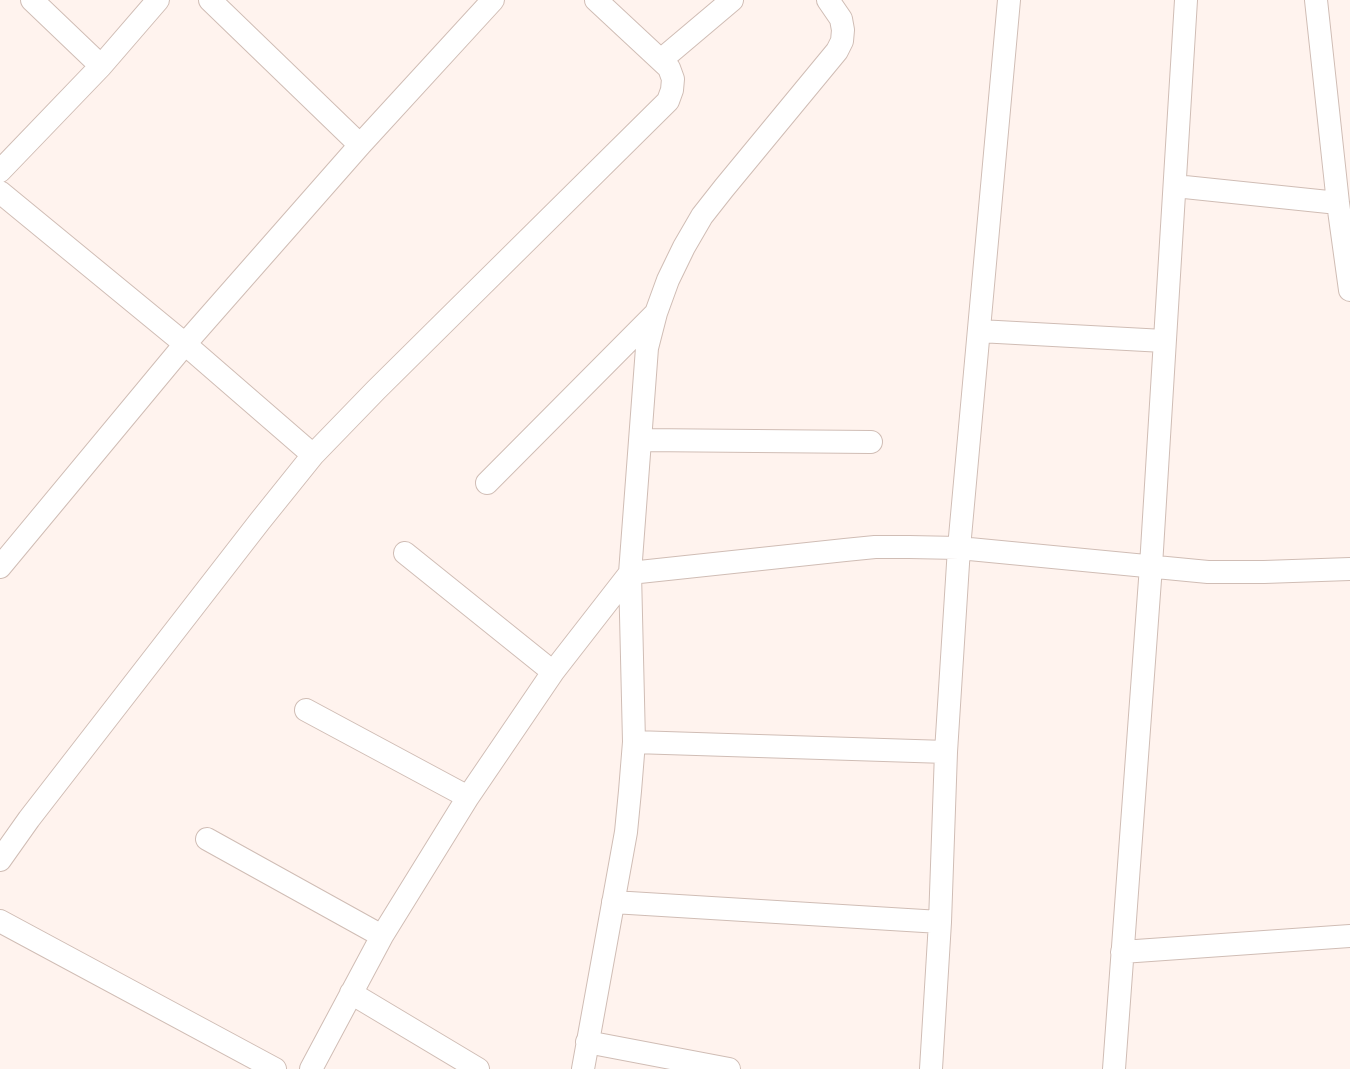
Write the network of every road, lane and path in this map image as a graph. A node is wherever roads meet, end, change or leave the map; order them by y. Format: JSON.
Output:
{"nodes":[{"id":1,"x":32,"y":0,"type":"edge"},
{"id":2,"x":158,"y":0,"type":"edge"},
{"id":3,"x":210,"y":0,"type":"edge"},
{"id":4,"x":493,"y":0,"type":"edge"},
{"id":5,"x":596,"y":0,"type":"edge"},
{"id":6,"x":732,"y":0,"type":"edge"},
{"id":7,"x":828,"y":0,"type":"edge"},
{"id":8,"x":1009,"y":0,"type":"edge"},
{"id":9,"x":1186,"y":0,"type":"edge"},
{"id":10,"x":1316,"y":0,"type":"edge"},
{"id":11,"x":661,"y":60,"type":"junction"},
{"id":12,"x":101,"y":66,"type":"junction"},
{"id":13,"x":360,"y":145,"type":"junction"},
{"id":14,"x":0,"y":171,"type":"edge"},
{"id":15,"x":1175,"y":186,"type":"junction"},
{"id":16,"x":0,"y":192,"type":"edge"},
{"id":17,"x":1338,"y":203,"type":"junction"},
{"id":18,"x":1350,"y":290,"type":"edge"},
{"id":19,"x":656,"y":313,"type":"junction"},
{"id":20,"x":979,"y":331,"type":"junction"},
{"id":21,"x":1164,"y":341,"type":"junction"},
{"id":22,"x":185,"y":344,"type":"junction"},
{"id":23,"x":641,"y":440,"type":"junction"},
{"id":24,"x":871,"y":442,"type":"dead end"},
{"id":25,"x":313,"y":455,"type":"junction"},
{"id":26,"x":487,"y":482,"type":"dead end"},
{"id":27,"x":959,"y":548,"type":"junction"},
{"id":28,"x":406,"y":553,"type":"dead end"},
{"id":29,"x":1151,"y":566,"type":"junction"},
{"id":30,"x":0,"y":567,"type":"edge"},
{"id":31,"x":1350,"y":570,"type":"edge"},
{"id":32,"x":630,"y":573,"type":"junction"},
{"id":33,"x":553,"y":672,"type":"junction"},
{"id":34,"x":306,"y":710,"type":"dead end"},
{"id":35,"x":634,"y":742,"type":"junction"},
{"id":36,"x":946,"y":752,"type":"junction"},
{"id":37,"x":468,"y":797,"type":"junction"},
{"id":38,"x":207,"y":839,"type":"dead end"},
{"id":39,"x":0,"y":860,"type":"edge"},
{"id":40,"x":613,"y":902,"type":"junction"},
{"id":41,"x":0,"y":921,"type":"edge"},
{"id":42,"x":940,"y":922,"type":"junction"},
{"id":43,"x":382,"y":936,"type":"junction"},
{"id":44,"x":1350,"y":936,"type":"edge"},
{"id":45,"x":1122,"y":952,"type":"junction"},
{"id":46,"x":351,"y":992,"type":"junction"},
{"id":47,"x":587,"y":1042,"type":"junction"},
{"id":48,"x":275,"y":1069,"type":"edge"},
{"id":49,"x":311,"y":1069,"type":"edge"},
{"id":50,"x":478,"y":1069,"type":"edge"},
{"id":51,"x":582,"y":1069,"type":"edge"},
{"id":52,"x":729,"y":1069,"type":"edge"},
{"id":53,"x":931,"y":1069,"type":"edge"},
{"id":54,"x":1114,"y":1069,"type":"edge"}],
"edges":[{"from":1,"to":12,"type":"street"},
{"from":2,"to":12,"type":"street"},
{"from":3,"to":13,"type":"street"},
{"from":4,"to":13,"type":"street"},
{"from":5,"to":11,"type":"street"},
{"from":6,"to":11,"type":"street"},
{"from":7,"to":19,"type":"street"},
{"from":8,"to":20,"type":"street"},
{"from":9,"to":15,"type":"street"},
{"from":10,"to":17,"type":"street"},
{"from":11,"to":25,"type":"street"},
{"from":12,"to":14,"type":"street"},
{"from":13,"to":22,"type":"street"},
{"from":15,"to":17,"type":"street"},
{"from":15,"to":21,"type":"street"},
{"from":16,"to":22,"type":"street"},
{"from":17,"to":18,"type":"street"},
{"from":19,"to":23,"type":"street"},
{"from":19,"to":26,"type":"street"},
{"from":20,"to":21,"type":"street"},
{"from":20,"to":27,"type":"street"},
{"from":21,"to":29,"type":"street"},
{"from":22,"to":25,"type":"street"},
{"from":22,"to":30,"type":"street"},
{"from":23,"to":24,"type":"street"},
{"from":23,"to":32,"type":"street"},
{"from":25,"to":39,"type":"street"},
{"from":27,"to":29,"type":"street"},
{"from":27,"to":32,"type":"street"},
{"from":27,"to":36,"type":"street"},
{"from":28,"to":33,"type":"street"},
{"from":29,"to":31,"type":"street"},
{"from":29,"to":45,"type":"street"},
{"from":32,"to":33,"type":"street"},
{"from":32,"to":35,"type":"street"},
{"from":33,"to":37,"type":"street"},
{"from":34,"to":37,"type":"street"},
{"from":35,"to":36,"type":"street"},
{"from":35,"to":40,"type":"street"},
{"from":36,"to":42,"type":"street"},
{"from":37,"to":43,"type":"street"},
{"from":38,"to":43,"type":"street"},
{"from":40,"to":42,"type":"street"},
{"from":40,"to":47,"type":"street"},
{"from":41,"to":48,"type":"street"},
{"from":42,"to":53,"type":"street"},
{"from":43,"to":46,"type":"street"},
{"from":44,"to":45,"type":"street"},
{"from":45,"to":54,"type":"street"},
{"from":46,"to":49,"type":"street"},
{"from":46,"to":50,"type":"street"},
{"from":47,"to":51,"type":"street"},
{"from":47,"to":52,"type":"street"}]}
